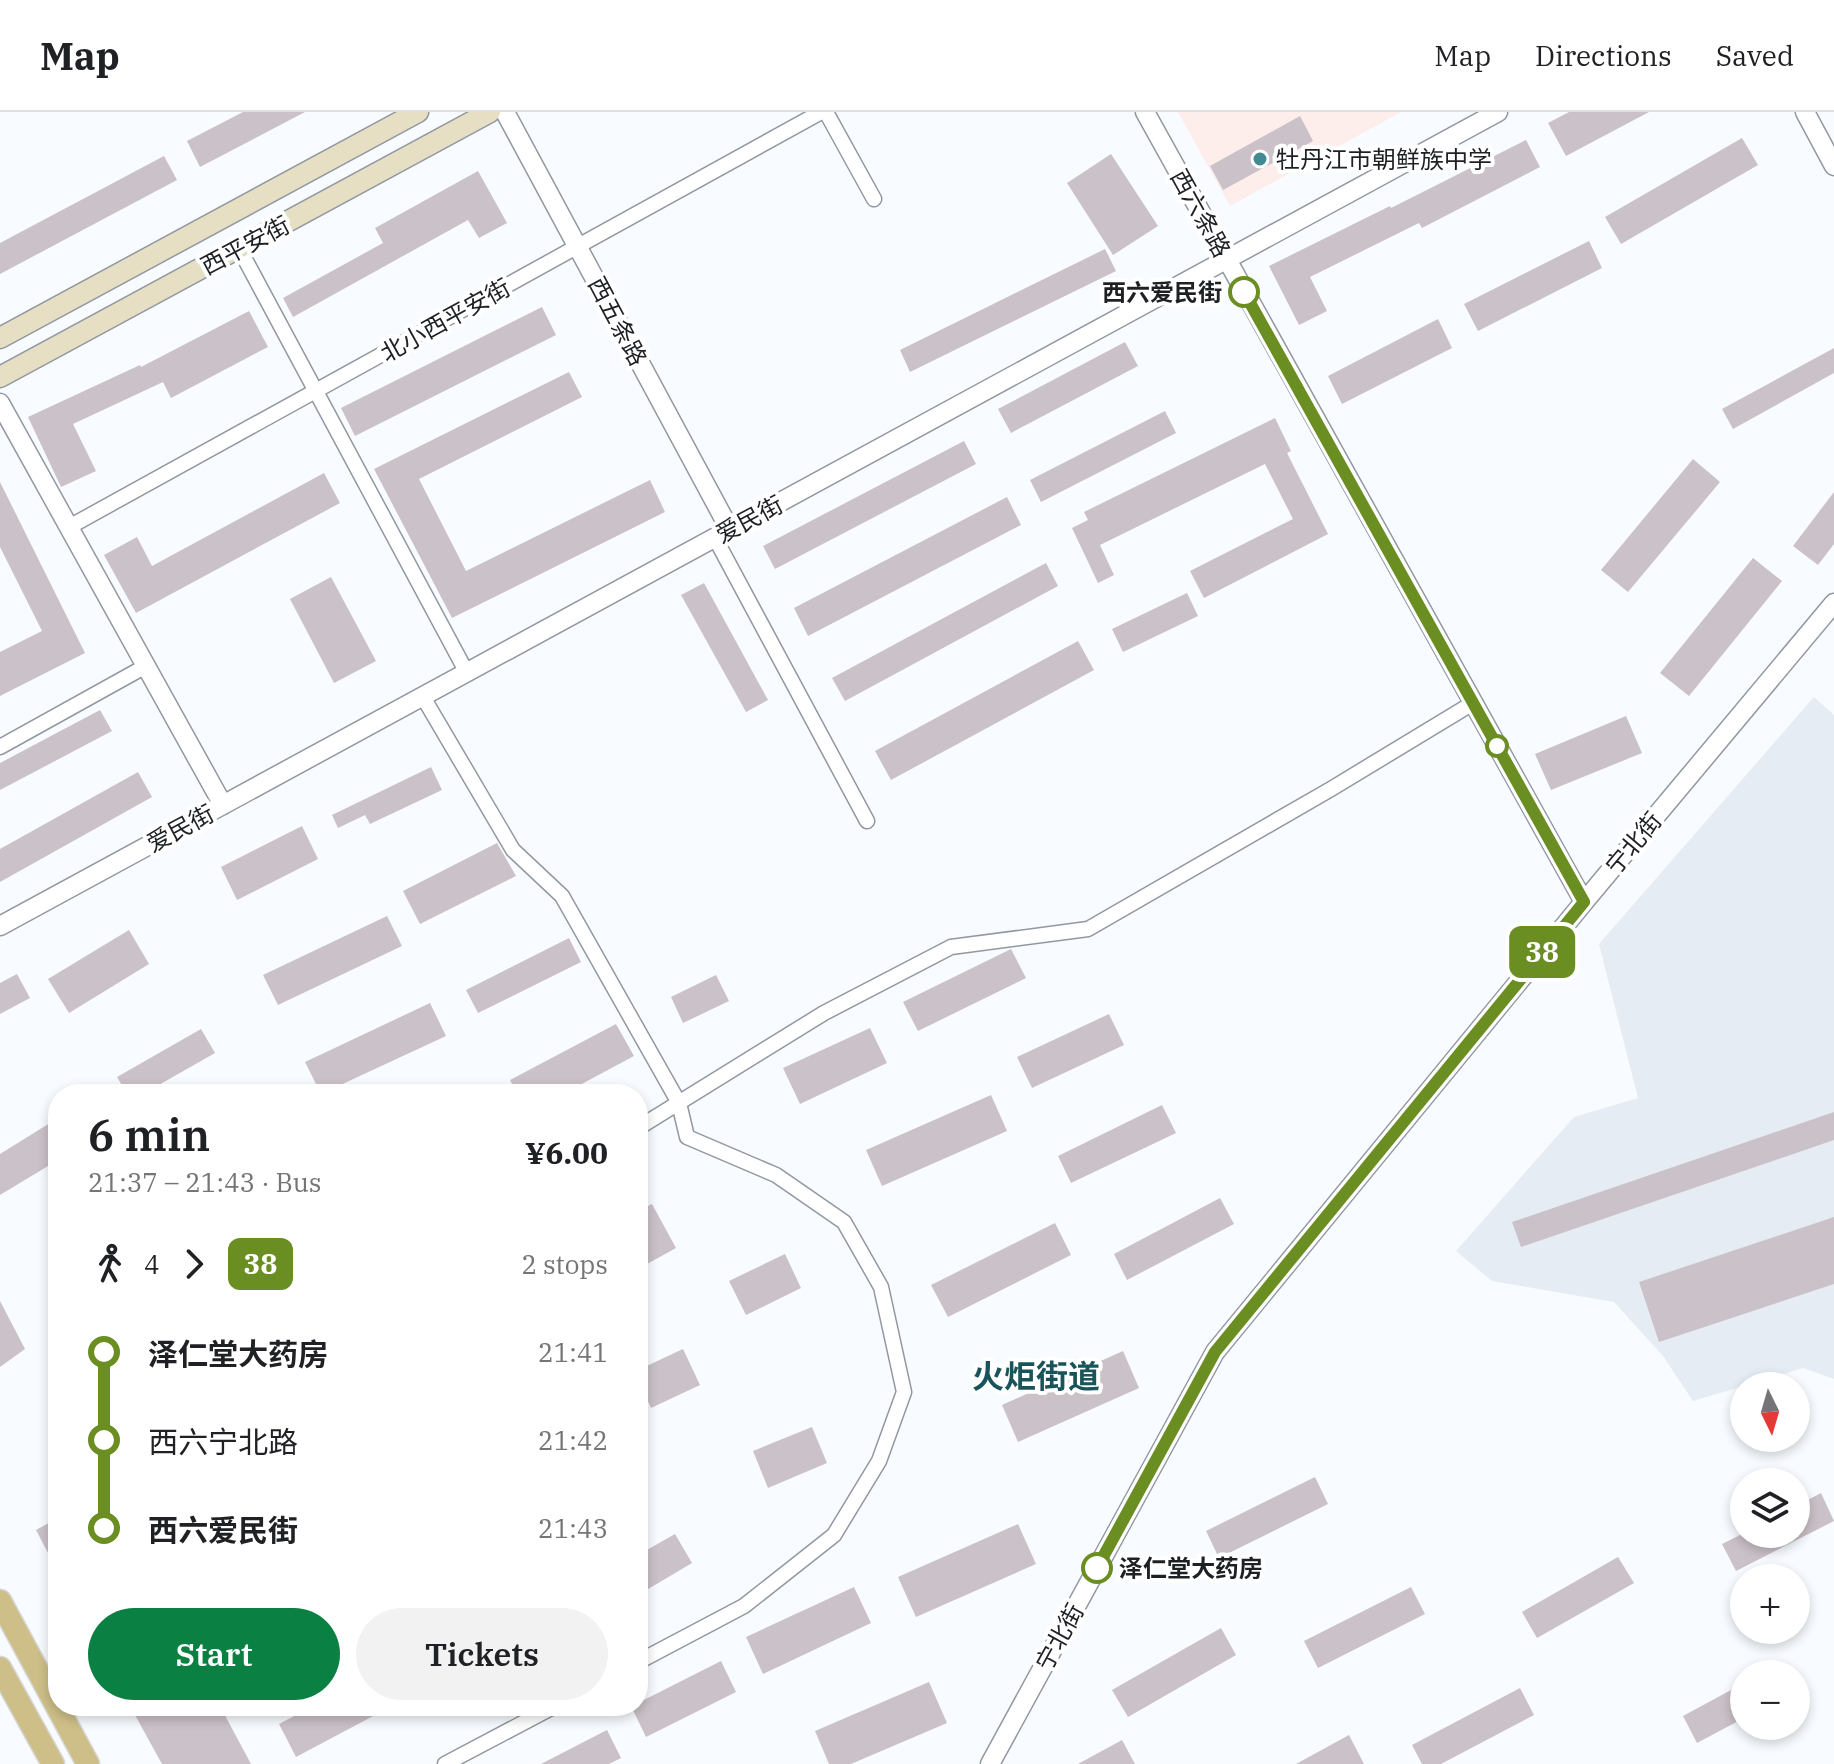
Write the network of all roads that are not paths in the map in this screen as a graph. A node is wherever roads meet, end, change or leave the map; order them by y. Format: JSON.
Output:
{"nodes":[{"id":1,"x":418,"y":112,"type":"edge"},
{"id":2,"x":490,"y":112,"type":"edge"},
{"id":3,"x":505,"y":112,"type":"edge"},
{"id":4,"x":824,"y":112,"type":"edge"},
{"id":5,"x":1145,"y":112,"type":"edge"},
{"id":6,"x":1498,"y":112,"type":"edge"},
{"id":7,"x":1805,"y":112,"type":"edge"},
{"id":8,"x":1834,"y":166,"type":"edge"},
{"id":9,"x":874,"y":199,"type":"dead end"},
{"id":10,"x":577,"y":247,"type":"junction"},
{"id":11,"x":239,"y":248,"type":"junction"},
{"id":12,"x":1227,"y":260,"type":"junction"},
{"id":13,"x":0,"y":338,"type":"edge"},
{"id":14,"x":0,"y":377,"type":"edge"},
{"id":15,"x":316,"y":391,"type":"junction"},
{"id":16,"x":0,"y":403,"type":"edge"},
{"id":17,"x":69,"y":527,"type":"junction"},
{"id":18,"x":723,"y":534,"type":"junction"},
{"id":19,"x":1834,"y":603,"type":"edge"},
{"id":20,"x":146,"y":666,"type":"junction"},
{"id":21,"x":467,"y":673,"type":"junction"},
{"id":22,"x":423,"y":697,"type":"junction"},
{"id":23,"x":1473,"y":703,"type":"junction"},
{"id":24,"x":0,"y":747,"type":"edge"},
{"id":25,"x":223,"y":805,"type":"junction"},
{"id":26,"x":867,"y":821,"type":"dead end"},
{"id":27,"x":1584,"y":902,"type":"junction"},
{"id":28,"x":0,"y":926,"type":"edge"},
{"id":29,"x":679,"y":1103,"type":"junction"},
{"id":30,"x":648,"y":1122,"type":"edge"},
{"id":31,"x":0,"y":1601,"type":"edge"},
{"id":32,"x":648,"y":1657,"type":"edge"},
{"id":33,"x":0,"y":1668,"type":"edge"},
{"id":34,"x":48,"y":1690,"type":"edge"},
{"id":35,"x":62,"y":1716,"type":"edge"},
{"id":36,"x":536,"y":1716,"type":"edge"},
{"id":37,"x":53,"y":1764,"type":"edge"},
{"id":38,"x":88,"y":1764,"type":"edge"},
{"id":39,"x":445,"y":1764,"type":"edge"},
{"id":40,"x":990,"y":1764,"type":"edge"}],
"edges":[{"from":1,"to":13,"type":"main road","name":"西平安街"},
{"from":2,"to":11,"type":"main road","name":"西平安街"},
{"from":3,"to":10,"type":"street","name":"西五条路"},
{"from":4,"to":9,"type":"street"},
{"from":4,"to":10,"type":"street","name":"北小西平安街"},
{"from":5,"to":12,"type":"street","name":"西六条路"},
{"from":6,"to":12,"type":"street","name":"爱民街"},
{"from":7,"to":8,"type":"street"},
{"from":10,"to":15,"type":"street","name":"北小西平安街"},
{"from":10,"to":18,"type":"street","name":"西五条路"},
{"from":11,"to":14,"type":"main road","name":"西平安街"},
{"from":11,"to":15,"type":"street"},
{"from":12,"to":18,"type":"street","name":"爱民街"},
{"from":12,"to":23,"type":"street","name":"西六条路"},
{"from":15,"to":17,"type":"street","name":"北小西平安街"},
{"from":15,"to":21,"type":"street"},
{"from":16,"to":17,"type":"street"},
{"from":17,"to":20,"type":"street"},
{"from":18,"to":21,"type":"street","name":"爱民街"},
{"from":18,"to":26,"type":"street"},
{"from":19,"to":27,"type":"street","name":"宁北街"},
{"from":20,"to":24,"type":"street"},
{"from":20,"to":25,"type":"street"},
{"from":21,"to":22,"type":"street","name":"爱民街"},
{"from":22,"to":25,"type":"street","name":"爱民街"},
{"from":22,"to":29,"type":"street"},
{"from":23,"to":27,"type":"street","name":"西六条路"},
{"from":23,"to":29,"type":"street"},
{"from":25,"to":28,"type":"street","name":"爱民街"},
{"from":27,"to":40,"type":"street","name":"宁北街"},
{"from":29,"to":30,"type":"street"},
{"from":29,"to":32,"type":"street"},
{"from":31,"to":34,"type":"main road"},
{"from":33,"to":37,"type":"main road"},
{"from":35,"to":38,"type":"main road"},
{"from":36,"to":39,"type":"street"}]}
